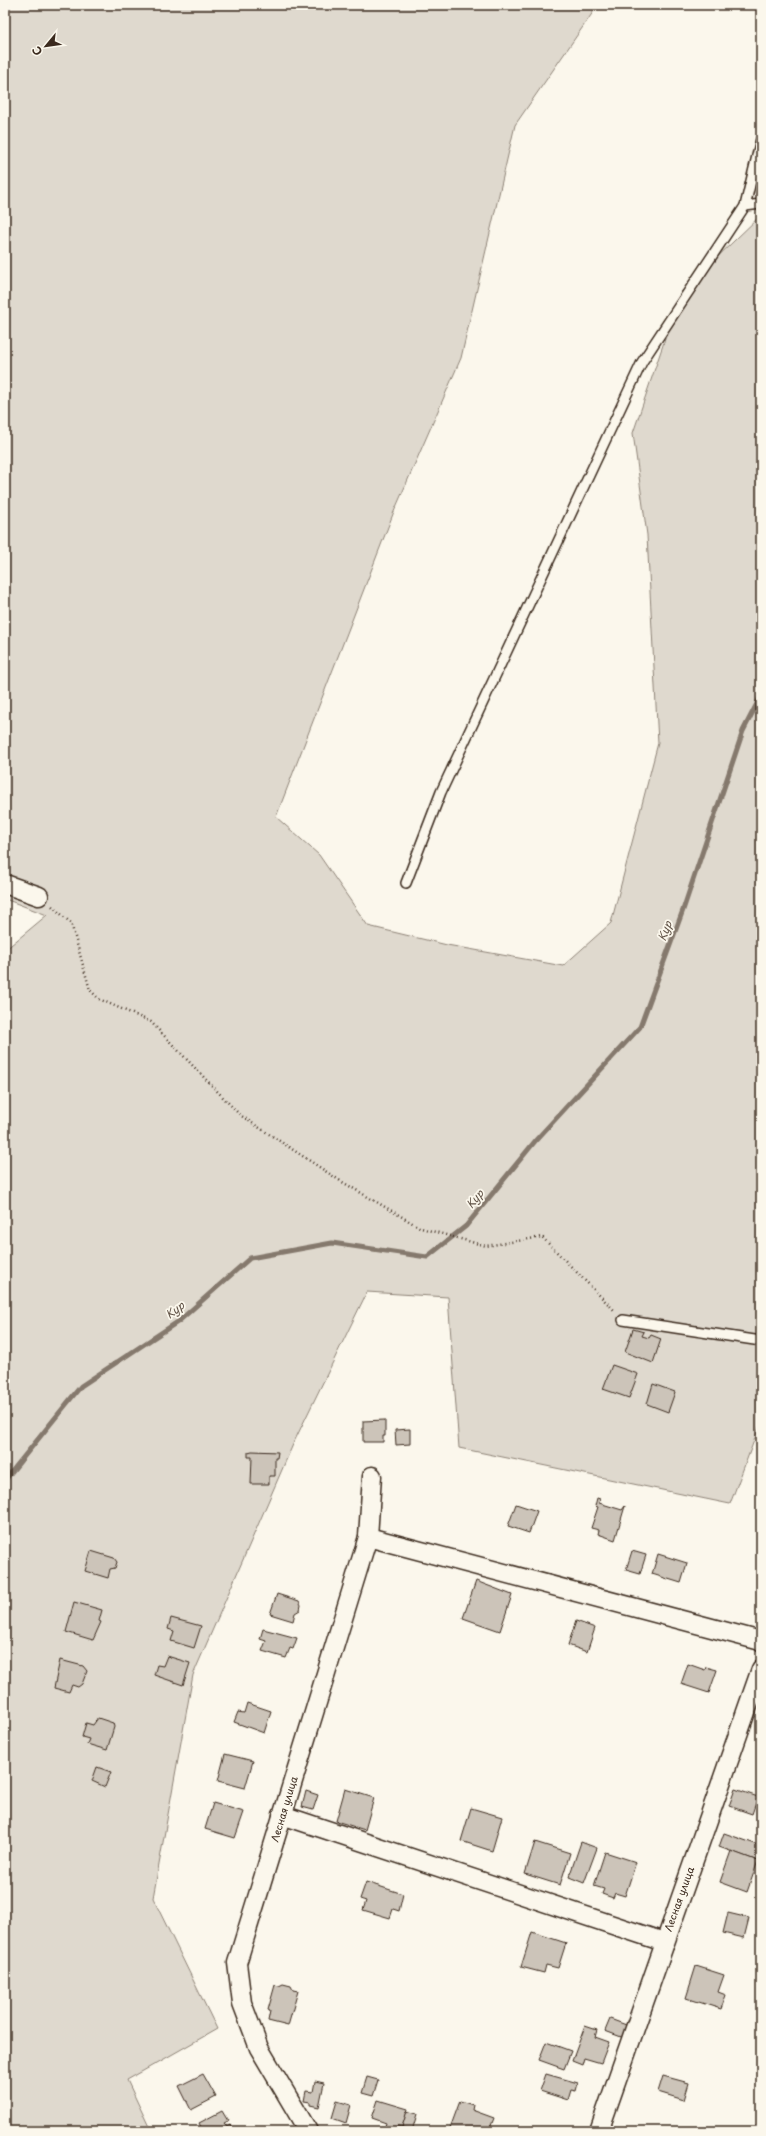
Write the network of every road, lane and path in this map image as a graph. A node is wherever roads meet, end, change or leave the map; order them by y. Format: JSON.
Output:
{"nodes":[{"id":1,"x":761,"y":138,"type":"edge"},
{"id":2,"x":761,"y":204,"type":"edge"},
{"id":3,"x":744,"y":206,"type":"junction"},
{"id":4,"x":406,"y":883,"type":"dead end"},
{"id":5,"x":5,"y":884,"type":"edge"},
{"id":6,"x":39,"y":896,"type":"joint"},
{"id":7,"x":623,"y":1320,"type":"joint"},
{"id":8,"x":761,"y":1341,"type":"edge"},
{"id":9,"x":372,"y":1476,"type":"dead end"},
{"id":10,"x":368,"y":1537,"type":"junction"},
{"id":11,"x":761,"y":1641,"type":"edge"},
{"id":12,"x":761,"y":1668,"type":"edge"},
{"id":13,"x":282,"y":1815,"type":"junction"},
{"id":14,"x":664,"y":1942,"type":"junction"},
{"id":15,"x":308,"y":2131,"type":"edge"},
{"id":16,"x":599,"y":2131,"type":"edge"}],
"edges":[{"from":1,"to":3,"type":"lane"},
{"from":2,"to":3,"type":"lane"},
{"from":3,"to":4,"type":"lane"},
{"from":5,"to":6,"type":"street"},
{"from":6,"to":7,"type":"path"},
{"from":7,"to":8,"type":"lane"},
{"from":9,"to":10,"type":"street","name":"Лесная улица"},
{"from":10,"to":11,"type":"street"},
{"from":10,"to":13,"type":"street","name":"Лесная улица"},
{"from":12,"to":14,"type":"street","name":"Лесная улица"},
{"from":13,"to":14,"type":"street"},
{"from":13,"to":15,"type":"street","name":"Лесная улица"},
{"from":14,"to":16,"type":"street","name":"Лесная улица"}]}
